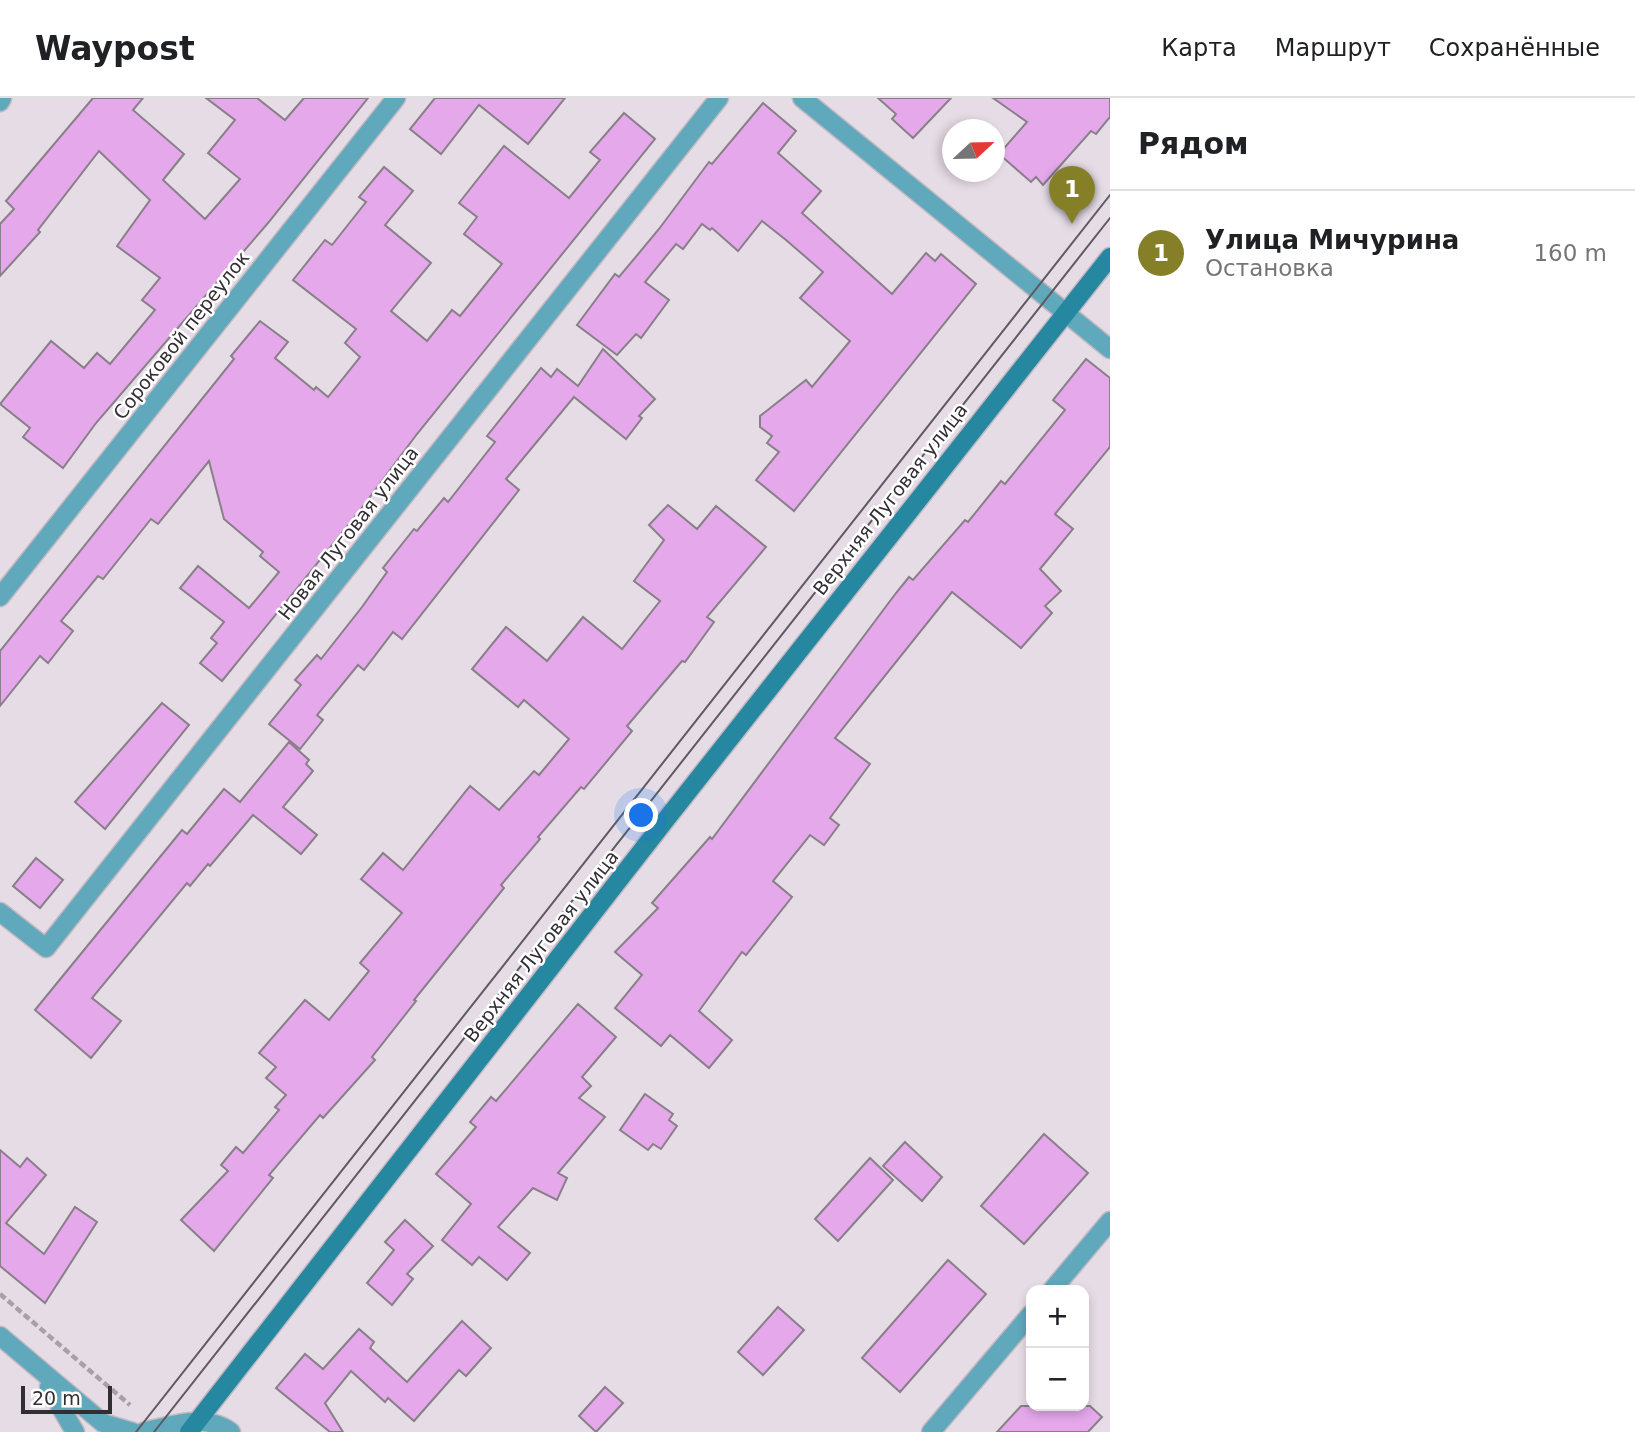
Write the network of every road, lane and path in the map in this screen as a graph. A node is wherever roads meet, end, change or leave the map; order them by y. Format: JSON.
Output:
{"nodes":[{"id":1,"x":396,"y":98,"type":"edge"},
{"id":2,"x":719,"y":98,"type":"edge"},
{"id":3,"x":802,"y":98,"type":"edge"},
{"id":4,"x":1110,"y":257,"type":"edge"},
{"id":5,"x":1064,"y":312,"type":"junction"},
{"id":6,"x":1110,"y":349,"type":"edge"},
{"id":7,"x":0,"y":597,"type":"edge"},
{"id":8,"x":0,"y":912,"type":"edge"},
{"id":9,"x":1110,"y":1221,"type":"edge"},
{"id":10,"x":1056,"y":1285,"type":"edge"},
{"id":11,"x":0,"y":1294,"type":"edge"},
{"id":12,"x":1026,"y":1320,"type":"edge"},
{"id":13,"x":0,"y":1336,"type":"edge"},
{"id":14,"x":18,"y":1351,"type":"junction"},
{"id":15,"x":130,"y":1405,"type":"dead end"},
{"id":16,"x":193,"y":1427,"type":"edge"},
{"id":17,"x":75,"y":1432,"type":"edge"},
{"id":18,"x":131,"y":1432,"type":"edge"},
{"id":19,"x":143,"y":1432,"type":"edge"},
{"id":20,"x":231,"y":1432,"type":"edge"},
{"id":21,"x":931,"y":1432,"type":"edge"}],
"edges":[{"from":1,"to":7,"type":"street","name":"Сороковой переулок"},
{"from":2,"to":8,"type":"street","name":"Новая Луговая улица"},
{"from":3,"to":5,"type":"street"},
{"from":4,"to":5,"type":"main road","name":"Верхняя Луговая улица"},
{"from":5,"to":6,"type":"street"},
{"from":5,"to":16,"type":"main road","name":"Верхняя Луговая улица"},
{"from":9,"to":10,"type":"street"},
{"from":11,"to":15,"type":"path"},
{"from":12,"to":21,"type":"street"},
{"from":13,"to":14,"type":"street"},
{"from":14,"to":17,"type":"street"},
{"from":14,"to":18,"type":"street"},
{"from":16,"to":19,"type":"street"},
{"from":16,"to":20,"type":"street"}]}
